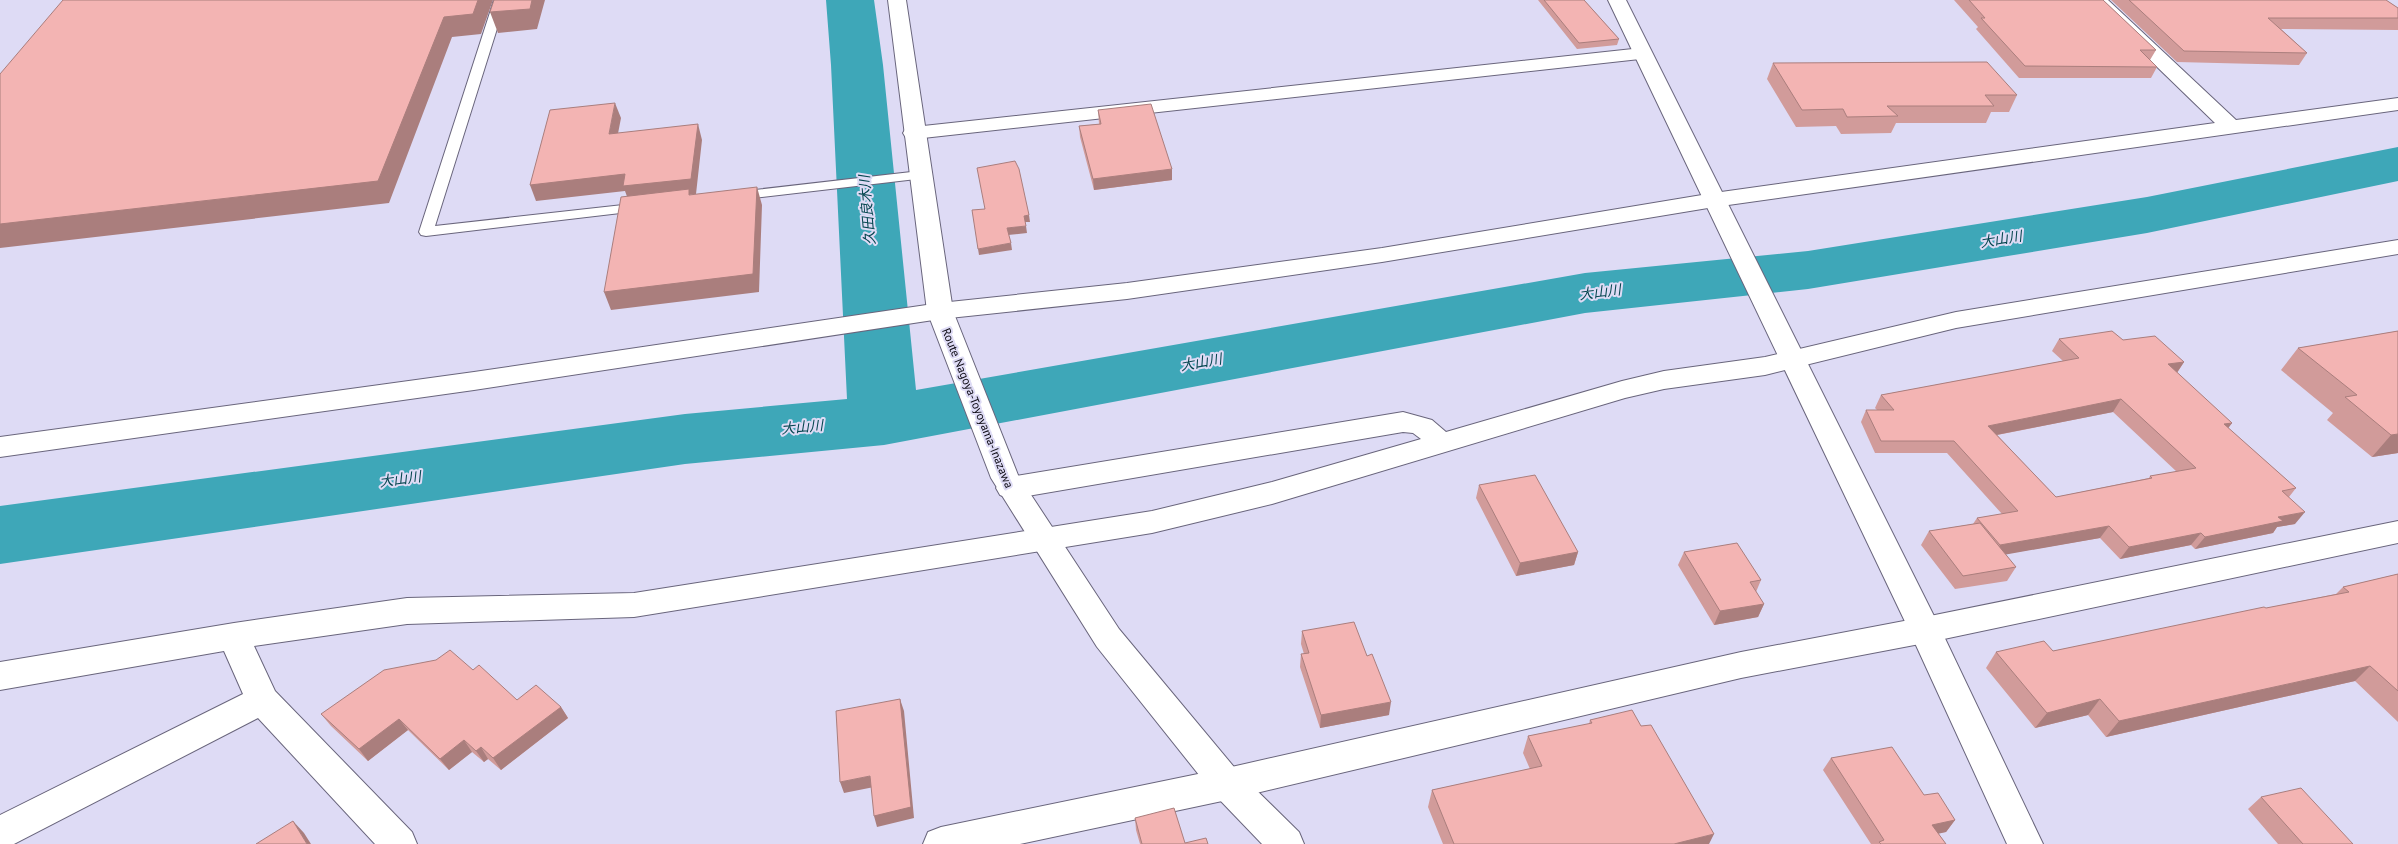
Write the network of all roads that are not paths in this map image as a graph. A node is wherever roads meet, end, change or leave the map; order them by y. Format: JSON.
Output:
{"nodes":[{"id":1,"x":500,"y":0,"type":"edge"},
{"id":2,"x":897,"y":0,"type":"edge"},
{"id":3,"x":1617,"y":0,"type":"edge"},
{"id":4,"x":2097,"y":0,"type":"edge"},
{"id":5,"x":1642,"y":54,"type":"junction"},
{"id":6,"x":2398,"y":104,"type":"edge"},
{"id":7,"x":2232,"y":128,"type":"junction"},
{"id":8,"x":914,"y":133,"type":"junction"},
{"id":9,"x":909,"y":176,"type":"junction"},
{"id":10,"x":722,"y":198,"type":"edge"},
{"id":11,"x":1715,"y":201,"type":"junction"},
{"id":12,"x":653,"y":206,"type":"edge"},
{"id":13,"x":2398,"y":247,"type":"edge"},
{"id":14,"x":940,"y":311,"type":"junction"},
{"id":15,"x":1790,"y":353,"type":"junction"},
{"id":16,"x":1435,"y":444,"type":"junction"},
{"id":17,"x":0,"y":447,"type":"edge"},
{"id":18,"x":1007,"y":483,"type":"junction"},
{"id":19,"x":2398,"y":532,"type":"edge"},
{"id":20,"x":1044,"y":540,"type":"junction"},
{"id":21,"x":1925,"y":630,"type":"junction"},
{"id":22,"x":234,"y":636,"type":"junction"},
{"id":23,"x":0,"y":676,"type":"edge"},
{"id":24,"x":262,"y":700,"type":"junction"},
{"id":25,"x":1227,"y":784,"type":"junction"},
{"id":26,"x":0,"y":833,"type":"edge"},
{"id":27,"x":399,"y":844,"type":"edge"},
{"id":28,"x":941,"y":844,"type":"edge"},
{"id":29,"x":1286,"y":844,"type":"edge"},
{"id":30,"x":2025,"y":844,"type":"edge"}],
"edges":[{"from":1,"to":12,"type":"lane"},
{"from":2,"to":8,"type":"street","name":"Route Nagoya-Toyoyama-Inazawa"},
{"from":3,"to":5,"type":"street"},
{"from":4,"to":7,"type":"street"},
{"from":5,"to":8,"type":"street"},
{"from":5,"to":11,"type":"street"},
{"from":6,"to":7,"type":"street"},
{"from":7,"to":11,"type":"street"},
{"from":8,"to":9,"type":"street","name":"Route Nagoya-Toyoyama-Inazawa"},
{"from":9,"to":10,"type":"lane"},
{"from":9,"to":14,"type":"street","name":"Route Nagoya-Toyoyama-Inazawa"},
{"from":11,"to":14,"type":"street"},
{"from":11,"to":15,"type":"street"},
{"from":13,"to":15,"type":"street"},
{"from":14,"to":17,"type":"street"},
{"from":14,"to":18,"type":"street","name":"Route Nagoya-Toyoyama-Inazawa"},
{"from":15,"to":16,"type":"street"},
{"from":15,"to":21,"type":"street"},
{"from":16,"to":18,"type":"street"},
{"from":16,"to":20,"type":"street"},
{"from":18,"to":20,"type":"street","name":"Route Nagoya-Toyoyama-Inazawa"},
{"from":19,"to":21,"type":"street"},
{"from":20,"to":22,"type":"street"},
{"from":20,"to":25,"type":"street","name":"Route Nagoya-Toyoyama-Inazawa"},
{"from":21,"to":25,"type":"street"},
{"from":21,"to":30,"type":"street"},
{"from":22,"to":23,"type":"street"},
{"from":22,"to":24,"type":"street"},
{"from":24,"to":26,"type":"street"},
{"from":24,"to":27,"type":"street"},
{"from":25,"to":28,"type":"street"},
{"from":25,"to":29,"type":"street","name":"Route Nagoya-Toyoyama-Inazawa"}]}
